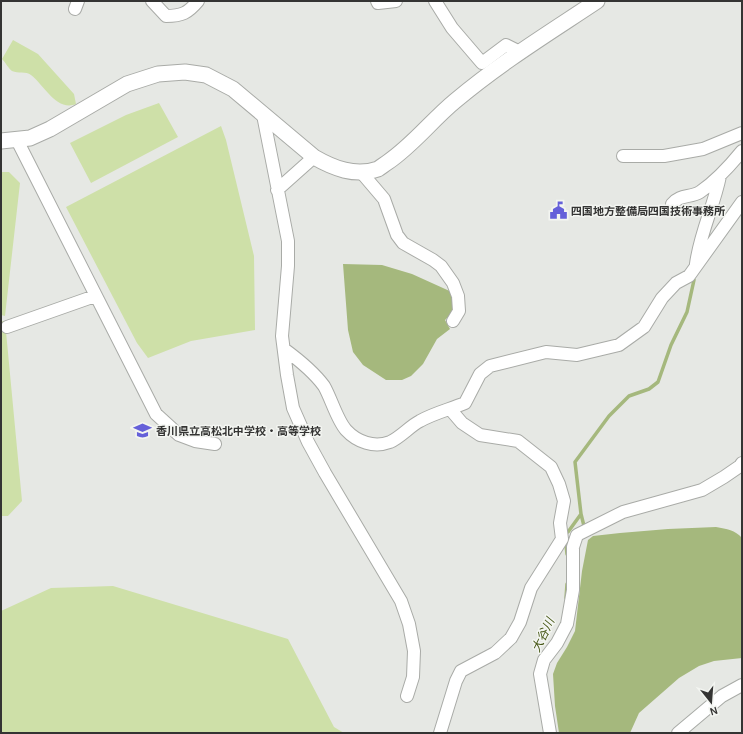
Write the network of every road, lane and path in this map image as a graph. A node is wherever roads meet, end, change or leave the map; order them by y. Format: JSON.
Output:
{"nodes":[{"id":1,"x":152,"y":1,"type":"edge"},
{"id":2,"x":198,"y":1,"type":"edge"},
{"id":3,"x":377,"y":1,"type":"edge"},
{"id":4,"x":396,"y":1,"type":"edge"},
{"id":5,"x":435,"y":1,"type":"edge"},
{"id":6,"x":598,"y":1,"type":"edge"},
{"id":7,"x":520,"y":52,"type":"junction"},
{"id":8,"x":263,"y":115,"type":"junction"},
{"id":9,"x":742,"y":133,"type":"edge"},
{"id":10,"x":17,"y":140,"type":"junction"},
{"id":11,"x":1,"y":141,"type":"edge"},
{"id":12,"x":742,"y":151,"type":"edge"},
{"id":13,"x":623,"y":156,"type":"dead end"},
{"id":14,"x":314,"y":157,"type":"junction"},
{"id":15,"x":361,"y":172,"type":"junction"},
{"id":16,"x":720,"y":176,"type":"junction"},
{"id":17,"x":278,"y":190,"type":"junction"},
{"id":18,"x":742,"y":202,"type":"edge"},
{"id":19,"x":672,"y":204,"type":"dead end"},
{"id":20,"x":696,"y":266,"type":"junction"},
{"id":21,"x":96,"y":296,"type":"junction"},
{"id":22,"x":453,"y":321,"type":"dead end"},
{"id":23,"x":7,"y":327,"type":"dead end"},
{"id":24,"x":284,"y":349,"type":"junction"},
{"id":25,"x":450,"y":409,"type":"junction"},
{"id":26,"x":215,"y":444,"type":"dead end"},
{"id":27,"x":742,"y":463,"type":"edge"},
{"id":28,"x":577,"y":535,"type":"junction"},
{"id":29,"x":562,"y":539,"type":"junction"},
{"id":30,"x":742,"y":685,"type":"edge"},
{"id":31,"x":407,"y":696,"type":"dead end"},
{"id":32,"x":440,"y":733,"type":"edge"},
{"id":33,"x":550,"y":733,"type":"edge"},
{"id":34,"x":678,"y":733,"type":"edge"}],
"edges":[{"from":1,"to":2,"type":"street"},
{"from":3,"to":4,"type":"street"},
{"from":5,"to":7,"type":"street"},
{"from":6,"to":7,"type":"street"},
{"from":7,"to":15,"type":"street"},
{"from":8,"to":10,"type":"street"},
{"from":8,"to":14,"type":"street"},
{"from":8,"to":17,"type":"street"},
{"from":9,"to":13,"type":"street"},
{"from":10,"to":11,"type":"street"},
{"from":10,"to":21,"type":"street"},
{"from":12,"to":16,"type":"street"},
{"from":14,"to":15,"type":"street"},
{"from":14,"to":17,"type":"street"},
{"from":15,"to":22,"type":"street"},
{"from":16,"to":19,"type":"street"},
{"from":16,"to":20,"type":"street"},
{"from":17,"to":24,"type":"street"},
{"from":18,"to":20,"type":"street"},
{"from":20,"to":25,"type":"street"},
{"from":21,"to":23,"type":"street"},
{"from":21,"to":26,"type":"street"},
{"from":24,"to":25,"type":"street"},
{"from":24,"to":31,"type":"street"},
{"from":25,"to":29,"type":"street"},
{"from":27,"to":28,"type":"street"},
{"from":28,"to":29,"type":"street"},
{"from":28,"to":33,"type":"street"},
{"from":29,"to":32,"type":"street"},
{"from":30,"to":34,"type":"street"}]}
